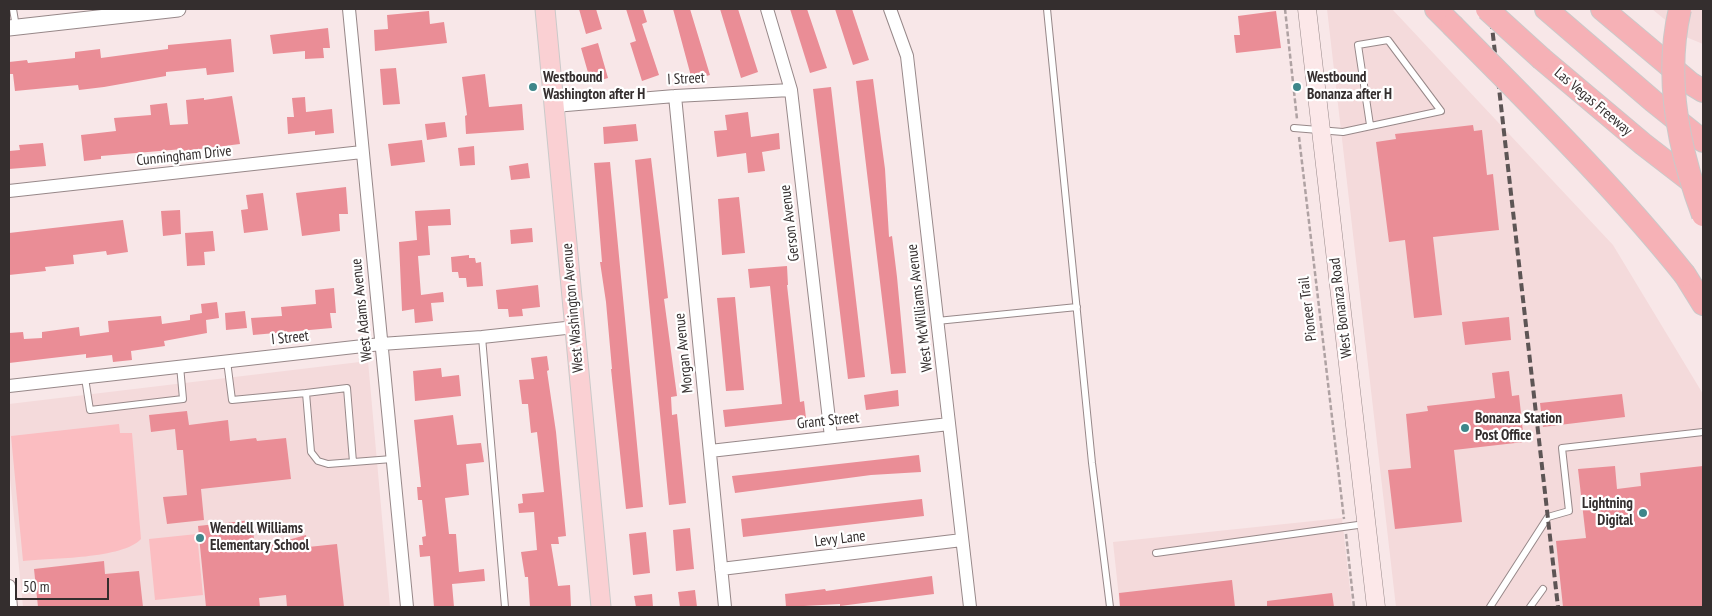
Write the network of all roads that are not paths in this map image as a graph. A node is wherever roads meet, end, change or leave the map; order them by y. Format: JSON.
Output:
{"nodes":[{"id":1,"x":13,"y":9,"type":"edge"},
{"id":2,"x":178,"y":9,"type":"edge"},
{"id":3,"x":349,"y":9,"type":"edge"},
{"id":4,"x":545,"y":9,"type":"edge"},
{"id":5,"x":768,"y":9,"type":"edge"},
{"id":6,"x":890,"y":9,"type":"edge"},
{"id":7,"x":1047,"y":9,"type":"edge"},
{"id":8,"x":1307,"y":9,"type":"edge"},
{"id":9,"x":1436,"y":9,"type":"edge"},
{"id":10,"x":1487,"y":9,"type":"edge"},
{"id":11,"x":1546,"y":9,"type":"edge"},
{"id":12,"x":1602,"y":9,"type":"edge"},
{"id":13,"x":1680,"y":9,"type":"edge"},
{"id":14,"x":128,"y":12,"type":"edge"},
{"id":15,"x":12,"y":28,"type":"edge"},
{"id":16,"x":791,"y":90,"type":"junction"},
{"id":17,"x":1703,"y":91,"type":"edge"},
{"id":18,"x":675,"y":96,"type":"junction"},
{"id":19,"x":554,"y":106,"type":"junction"},
{"id":20,"x":1370,"y":125,"type":"junction"},
{"id":21,"x":1296,"y":128,"type":"road end"},
{"id":22,"x":1321,"y":131,"type":"junction"},
{"id":23,"x":1703,"y":141,"type":"edge"},
{"id":24,"x":362,"y":152,"type":"junction"},
{"id":25,"x":1703,"y":190,"type":"edge"},
{"id":26,"x":9,"y":192,"type":"edge"},
{"id":27,"x":1703,"y":215,"type":"edge"},
{"id":28,"x":1685,"y":275,"type":"junction"},
{"id":29,"x":1703,"y":298,"type":"edge"},
{"id":30,"x":1703,"y":304,"type":"edge"},
{"id":31,"x":1077,"y":307,"type":"junction"},
{"id":32,"x":937,"y":321,"type":"junction"},
{"id":33,"x":575,"y":327,"type":"junction"},
{"id":34,"x":482,"y":337,"type":"junction"},
{"id":35,"x":381,"y":344,"type":"junction"},
{"id":36,"x":227,"y":361,"type":"junction"},
{"id":37,"x":180,"y":366,"type":"junction"},
{"id":38,"x":86,"y":378,"type":"junction"},
{"id":39,"x":9,"y":386,"type":"edge"},
{"id":40,"x":306,"y":393,"type":"junction"},
{"id":41,"x":949,"y":424,"type":"junction"},
{"id":42,"x":1703,"y":432,"type":"edge"},
{"id":43,"x":831,"y":437,"type":"junction"},
{"id":44,"x":710,"y":451,"type":"junction"},
{"id":45,"x":392,"y":459,"type":"junction"},
{"id":46,"x":353,"y":462,"type":"junction"},
{"id":47,"x":1366,"y":524,"type":"junction"},
{"id":48,"x":962,"y":540,"type":"junction"},
{"id":49,"x":1156,"y":553,"type":"dead end"},
{"id":50,"x":721,"y":569,"type":"junction"},
{"id":51,"x":9,"y":586,"type":"edge"},
{"id":52,"x":1543,"y":589,"type":"dead end"},
{"id":53,"x":11,"y":607,"type":"edge"},
{"id":54,"x":406,"y":607,"type":"edge"},
{"id":55,"x":505,"y":607,"type":"edge"},
{"id":56,"x":601,"y":607,"type":"edge"},
{"id":57,"x":725,"y":607,"type":"edge"},
{"id":58,"x":970,"y":607,"type":"edge"},
{"id":59,"x":1110,"y":607,"type":"edge"},
{"id":60,"x":1376,"y":607,"type":"edge"},
{"id":61,"x":1490,"y":607,"type":"edge"},
{"id":62,"x":1530,"y":607,"type":"edge"}],
"edges":[{"from":1,"to":15,"type":"lane"},
{"from":2,"to":14,"type":"street"},
{"from":3,"to":24,"type":"street","name":"West Adams Avenue"},
{"from":4,"to":19,"type":"main road","name":"West Washington Avenue"},
{"from":5,"to":16,"type":"street","name":"Gerson Avenue"},
{"from":6,"to":32,"type":"street","name":"West McWilliams Avenue"},
{"from":7,"to":31,"type":"lane"},
{"from":8,"to":22,"type":"main road","name":"West Bonanza Road"},
{"from":9,"to":28,"type":"highway","bridge":true},
{"from":10,"to":25,"type":"highway","name":"Las Vegas Freeway","bridge":true},
{"from":11,"to":23,"type":"highway"},
{"from":12,"to":17,"type":"highway"},
{"from":13,"to":27,"type":"highway","bridge":true},
{"from":14,"to":15,"type":"street"},
{"from":16,"to":18,"type":"street","name":"I Street"},
{"from":16,"to":43,"type":"street","name":"Gerson Avenue"},
{"from":18,"to":19,"type":"street","name":"I Street"},
{"from":18,"to":44,"type":"street","name":"Morgan Avenue"},
{"from":19,"to":33,"type":"main road","name":"West Washington Avenue"},
{"from":20,"to":20,"type":"lane"},
{"from":20,"to":22,"type":"lane"},
{"from":21,"to":22,"type":"lane"},
{"from":22,"to":47,"type":"main road","name":"West Bonanza Road"},
{"from":24,"to":26,"type":"street","name":"Cunningham Drive"},
{"from":24,"to":35,"type":"street","name":"West Adams Avenue"},
{"from":28,"to":29,"type":"highway"},
{"from":28,"to":30,"type":"highway"},
{"from":31,"to":32,"type":"lane"},
{"from":31,"to":59,"type":"lane"},
{"from":32,"to":41,"type":"street","name":"West McWilliams Avenue"},
{"from":33,"to":34,"type":"street","name":"I Street"},
{"from":33,"to":56,"type":"main road","name":"West Washington Avenue"},
{"from":34,"to":35,"type":"street","name":"I Street"},
{"from":34,"to":55,"type":"lane"},
{"from":35,"to":36,"type":"street","name":"I Street"},
{"from":35,"to":45,"type":"street","name":"West Adams Avenue"},
{"from":36,"to":37,"type":"street","name":"I Street"},
{"from":36,"to":40,"type":"lane"},
{"from":37,"to":38,"type":"street","name":"I Street"},
{"from":37,"to":38,"type":"lane"},
{"from":38,"to":39,"type":"street","name":"I Street"},
{"from":40,"to":46,"type":"lane"},
{"from":40,"to":46,"type":"lane"},
{"from":41,"to":43,"type":"street","name":"Grant Street"},
{"from":41,"to":48,"type":"street","name":"West McWilliams Avenue"},
{"from":42,"to":61,"type":"lane"},
{"from":43,"to":44,"type":"street","name":"Grant Street"},
{"from":44,"to":50,"type":"street","name":"Morgan Avenue"},
{"from":45,"to":46,"type":"lane"},
{"from":45,"to":54,"type":"street","name":"West Adams Avenue"},
{"from":47,"to":49,"type":"lane"},
{"from":47,"to":60,"type":"main road","name":"West Bonanza Road"},
{"from":48,"to":50,"type":"street","name":"Levy Lane"},
{"from":48,"to":58,"type":"street","name":"West McWilliams Avenue"},
{"from":50,"to":57,"type":"street","name":"Morgan Avenue"},
{"from":51,"to":53,"type":"street"},
{"from":52,"to":62,"type":"lane"}]}
